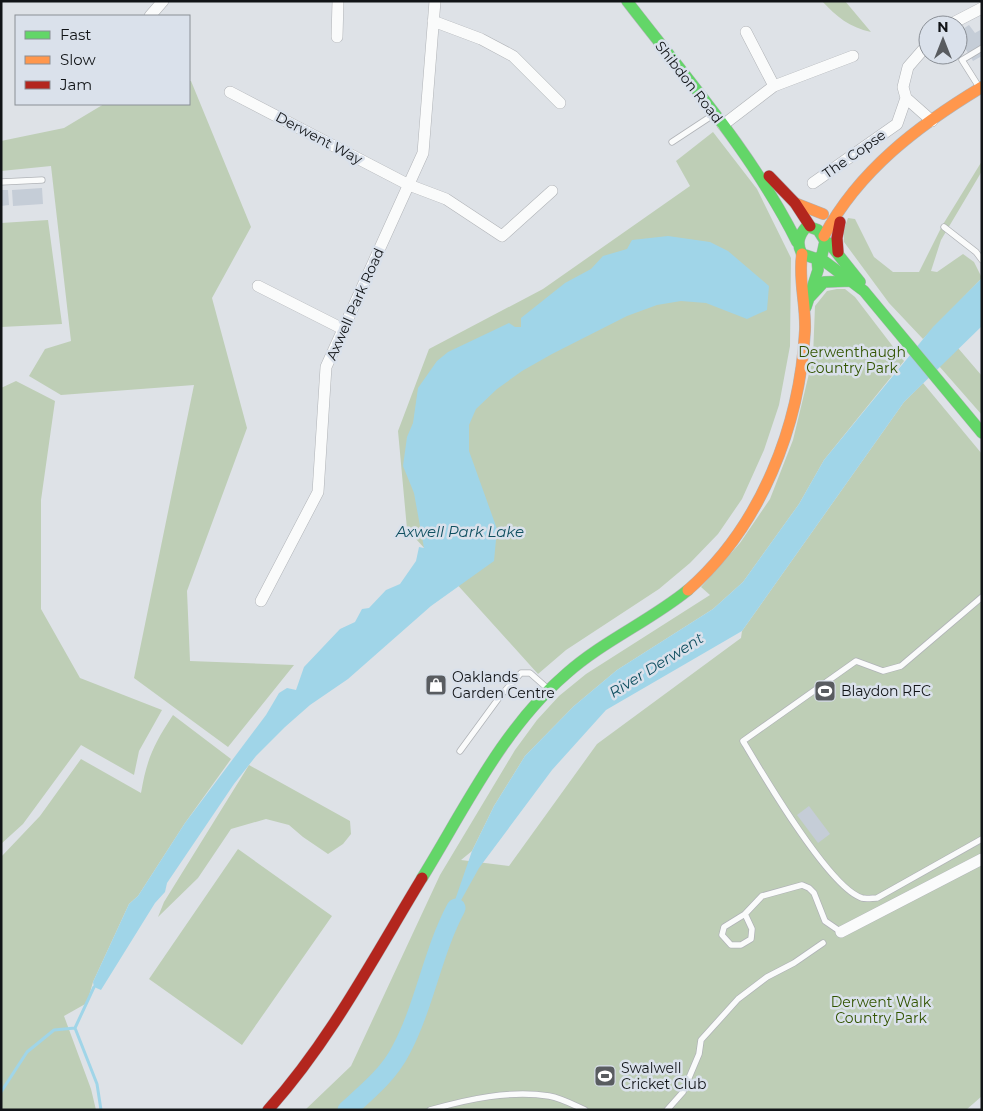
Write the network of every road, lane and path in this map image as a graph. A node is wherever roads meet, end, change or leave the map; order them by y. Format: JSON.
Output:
{"nodes":[{"id":1,"x":162,"y":1,"type":"edge"},
{"id":2,"x":338,"y":1,"type":"edge"},
{"id":3,"x":435,"y":1,"type":"edge"},
{"id":4,"x":632,"y":5,"type":"edge"},
{"id":5,"x":982,"y":8,"type":"edge"},
{"id":6,"x":151,"y":15,"type":"edge"},
{"id":7,"x":968,"y":15,"type":"edge"},
{"id":8,"x":433,"y":21,"type":"junction"},
{"id":9,"x":746,"y":32,"type":"dead end"},
{"id":10,"x":337,"y":37,"type":"dead end"},
{"id":11,"x":982,"y":48,"type":"edge"},
{"id":12,"x":853,"y":56,"type":"dead end"},
{"id":13,"x":918,"y":56,"type":"edge"},
{"id":14,"x":774,"y":86,"type":"junction"},
{"id":15,"x":981,"y":88,"type":"edge"},
{"id":16,"x":230,"y":92,"type":"dead end"},
{"id":17,"x":906,"y":98,"type":"junction"},
{"id":18,"x":560,"y":103,"type":"dead end"},
{"id":19,"x":714,"y":114,"type":"junction"},
{"id":20,"x":932,"y":121,"type":"junction"},
{"id":21,"x":723,"y":125,"type":"junction"},
{"id":22,"x":672,"y":142,"type":"dead end"},
{"id":23,"x":751,"y":163,"type":"junction"},
{"id":24,"x":868,"y":175,"type":"junction"},
{"id":25,"x":42,"y":180,"type":"dead end"},
{"id":26,"x":1,"y":182,"type":"edge"},
{"id":27,"x":813,"y":183,"type":"dead end"},
{"id":28,"x":409,"y":185,"type":"junction"},
{"id":29,"x":552,"y":191,"type":"dead end"},
{"id":30,"x":851,"y":193,"type":"junction"},
{"id":31,"x":795,"y":203,"type":"junction"},
{"id":32,"x":823,"y":214,"type":"junction"},
{"id":33,"x":811,"y":226,"type":"junction"},
{"id":34,"x":944,"y":227,"type":"dead end"},
{"id":35,"x":825,"y":239,"type":"junction"},
{"id":36,"x":797,"y":242,"type":"junction"},
{"id":37,"x":838,"y":252,"type":"junction"},
{"id":38,"x":802,"y":254,"type":"junction"},
{"id":39,"x":818,"y":259,"type":"junction"},
{"id":40,"x":982,"y":260,"type":"edge"},
{"id":41,"x":851,"y":281,"type":"junction"},
{"id":42,"x":258,"y":286,"type":"dead end"},
{"id":43,"x":864,"y":291,"type":"junction"},
{"id":44,"x":810,"y":297,"type":"junction"},
{"id":45,"x":805,"y":311,"type":"junction"},
{"id":46,"x":343,"y":329,"type":"junction"},
{"id":47,"x":982,"y":433,"type":"edge"},
{"id":48,"x":982,"y":597,"type":"edge"},
{"id":49,"x":261,"y":601,"type":"dead end"},
{"id":50,"x":548,"y":690,"type":"junction"},
{"id":51,"x":460,"y":751,"type":"dead end"},
{"id":52,"x":982,"y":840,"type":"edge"},
{"id":53,"x":982,"y":859,"type":"edge"},
{"id":54,"x":745,"y":914,"type":"junction"},
{"id":55,"x":841,"y":932,"type":"joint"},
{"id":56,"x":823,"y":943,"type":"dead end"},
{"id":57,"x":268,"y":1110,"type":"edge"},
{"id":58,"x":430,"y":1110,"type":"edge"},
{"id":59,"x":585,"y":1110,"type":"edge"},
{"id":60,"x":667,"y":1110,"type":"edge"}],
"edges":[{"from":1,"to":6,"type":"street"},
{"from":2,"to":10,"type":"street"},
{"from":3,"to":8,"type":"street","name":"Axwell Park Road"},
{"from":4,"to":19,"type":"main road","name":"Shibdon Road"},
{"from":5,"to":7,"type":"street"},
{"from":8,"to":18,"type":"street"},
{"from":8,"to":28,"type":"street","name":"Axwell Park Road"},
{"from":9,"to":14,"type":"street"},
{"from":11,"to":15,"type":"lane"},
{"from":12,"to":14,"type":"street"},
{"from":13,"to":17,"type":"street","name":"The Copse"},
{"from":14,"to":21,"type":"street"},
{"from":15,"to":20,"type":"main road"},
{"from":16,"to":28,"type":"street","name":"Derwent Way"},
{"from":17,"to":20,"type":"street"},
{"from":17,"to":27,"type":"street","name":"The Copse"},
{"from":19,"to":21,"type":"main road","name":"Shibdon Road"},
{"from":19,"to":22,"type":"lane"},
{"from":20,"to":24,"type":"main road"},
{"from":21,"to":23,"type":"main road","name":"Shibdon Road"},
{"from":23,"to":31,"type":"main road","name":"Shibdon Road"},
{"from":23,"to":36,"type":"main road","name":"Shibdon Road"},
{"from":24,"to":30,"type":"main road"},
{"from":24,"to":37,"type":"main road"},
{"from":25,"to":26,"type":"lane"},
{"from":28,"to":29,"type":"street","name":"Derwent Way"},
{"from":28,"to":46,"type":"street","name":"Axwell Park Road"},
{"from":30,"to":32,"type":"main road"},
{"from":30,"to":35,"type":"main road"},
{"from":31,"to":32,"type":"main road"},
{"from":31,"to":33,"type":"main road","name":"Shibdon Road"},
{"from":32,"to":33,"type":"main road"},
{"from":33,"to":35,"type":"main road"},
{"from":33,"to":36,"type":"main road"},
{"from":34,"to":40,"type":"lane"},
{"from":35,"to":37,"type":"main road"},
{"from":35,"to":39,"type":"main road"},
{"from":36,"to":38,"type":"main road"},
{"from":37,"to":43,"type":"main road"},
{"from":38,"to":39,"type":"main road"},
{"from":38,"to":45,"type":"main road"},
{"from":39,"to":41,"type":"main road"},
{"from":39,"to":44,"type":"main road"},
{"from":41,"to":43,"type":"main road"},
{"from":41,"to":44,"type":"main road"},
{"from":42,"to":46,"type":"street"},
{"from":43,"to":47,"type":"main road"},
{"from":44,"to":45,"type":"main road"},
{"from":45,"to":50,"type":"main road"},
{"from":46,"to":49,"type":"street","name":"Axwell Park Road"},
{"from":48,"to":52,"type":"lane"},
{"from":50,"to":51,"type":"lane"},
{"from":50,"to":57,"type":"main road"},
{"from":53,"to":55,"type":"street"},
{"from":54,"to":54,"type":"lane"},
{"from":54,"to":55,"type":"lane"},
{"from":56,"to":60,"type":"lane"},
{"from":58,"to":59,"type":"lane"}]}
